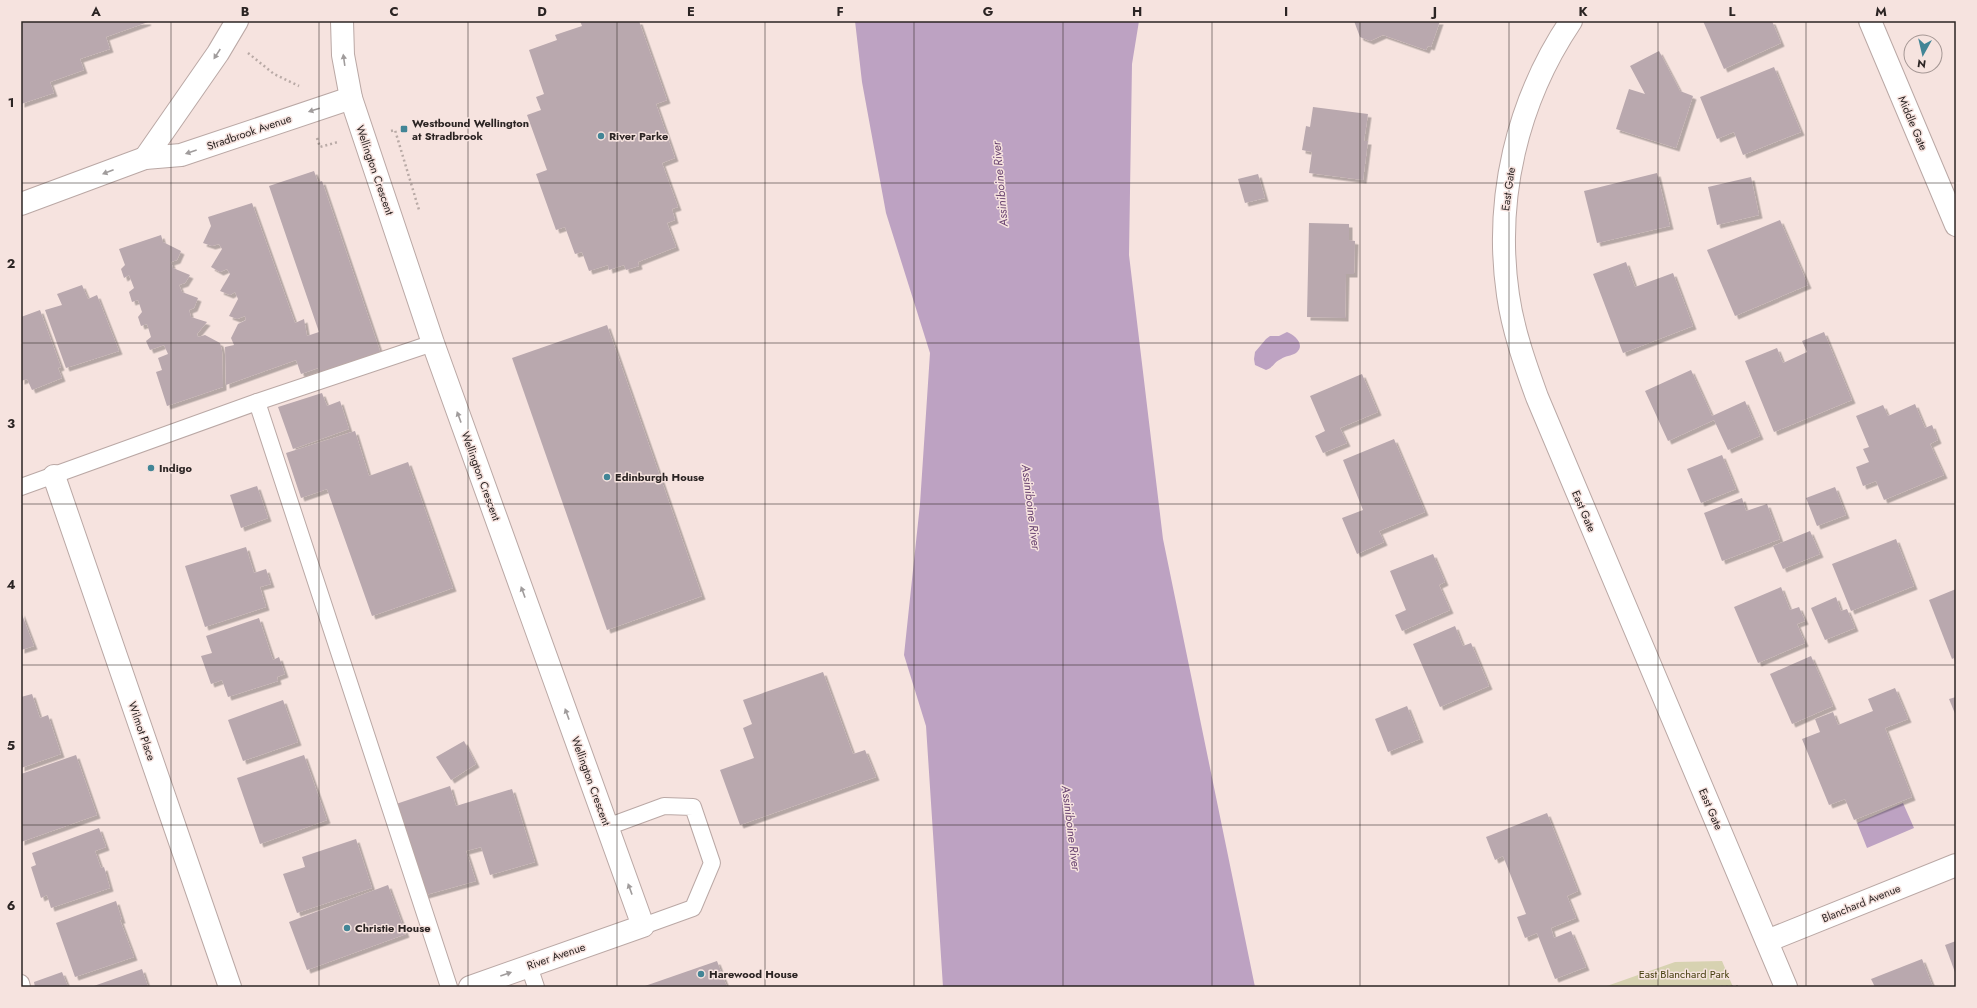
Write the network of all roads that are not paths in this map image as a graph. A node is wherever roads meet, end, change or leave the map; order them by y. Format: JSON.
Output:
{"nodes":[{"id":1,"x":238,"y":21,"type":"edge"},
{"id":2,"x":342,"y":21,"type":"edge"},
{"id":3,"x":1571,"y":21,"type":"edge"},
{"id":4,"x":1870,"y":21,"type":"edge"},
{"id":5,"x":351,"y":98,"type":"junction"},
{"id":6,"x":145,"y":158,"type":"junction"},
{"id":7,"x":21,"y":204,"type":"edge"},
{"id":8,"x":1956,"y":225,"type":"edge"},
{"id":9,"x":433,"y":343,"type":"junction"},
{"id":10,"x":257,"y":402,"type":"junction"},
{"id":11,"x":54,"y":476,"type":"junction"},
{"id":12,"x":21,"y":487,"type":"edge"},
{"id":13,"x":607,"y":827,"type":"junction"},
{"id":14,"x":1956,"y":865,"type":"edge"},
{"id":15,"x":643,"y":926,"type":"junction"},
{"id":16,"x":1766,"y":941,"type":"junction"},
{"id":17,"x":529,"y":966,"type":"junction"},
{"id":18,"x":21,"y":983,"type":"edge"},
{"id":19,"x":22,"y":987,"type":"edge"},
{"id":20,"x":230,"y":987,"type":"edge"},
{"id":21,"x":449,"y":987,"type":"edge"},
{"id":22,"x":470,"y":987,"type":"edge"},
{"id":23,"x":536,"y":987,"type":"edge"},
{"id":24,"x":1786,"y":987,"type":"edge"}],
"edges":[{"from":1,"to":6,"type":"street","one_way":true},
{"from":5,"to":2,"type":"street","name":"Wellington Crescent","one_way":true},
{"from":3,"to":16,"type":"street","name":"East Gate"},
{"from":4,"to":8,"type":"street","name":"Middle Gate"},
{"from":5,"to":6,"type":"street","name":"Stradbrook Avenue","one_way":true},
{"from":5,"to":9,"type":"street","name":"Wellington Crescent"},
{"from":6,"to":7,"type":"street","name":"Stradbrook Avenue","one_way":true},
{"from":9,"to":10,"type":"lane"},
{"from":13,"to":9,"type":"street","name":"Wellington Crescent","one_way":true},
{"from":10,"to":11,"type":"lane"},
{"from":10,"to":21,"type":"lane"},
{"from":11,"to":12,"type":"lane"},
{"from":11,"to":20,"type":"street","name":"Wilmot Place"},
{"from":15,"to":13,"type":"street","name":"Wellington Crescent","one_way":true},
{"from":13,"to":15,"type":"lane"},
{"from":14,"to":16,"type":"street","name":"Blanchard Avenue"},
{"from":15,"to":17,"type":"street","name":"River Avenue"},
{"from":16,"to":24,"type":"street","name":"East Gate"},
{"from":22,"to":17,"type":"street","name":"River Avenue","one_way":true},
{"from":17,"to":23,"type":"lane"},
{"from":18,"to":19,"type":"lane"}]}
